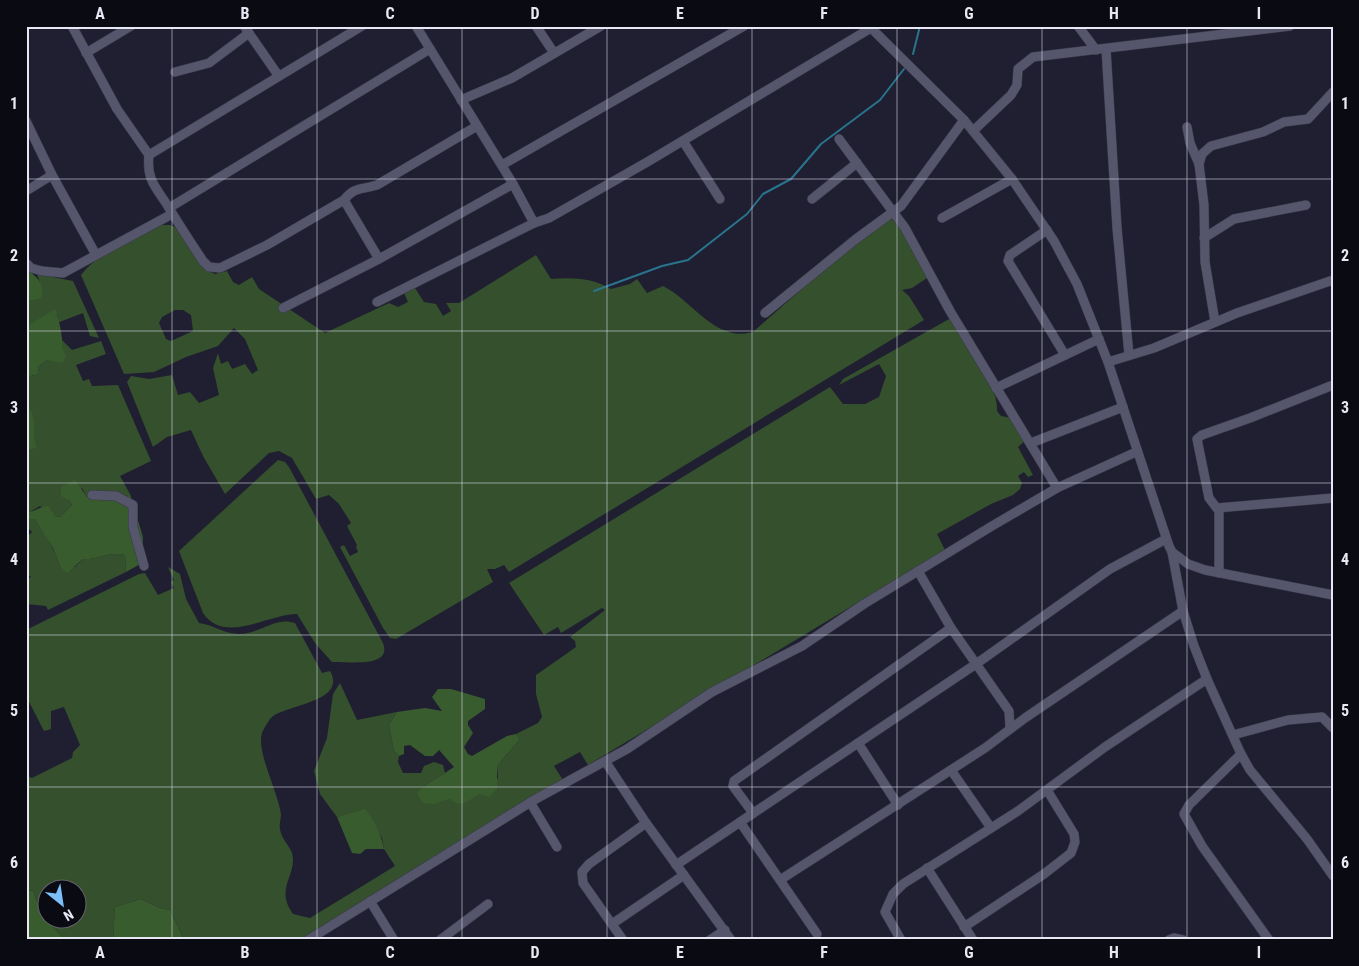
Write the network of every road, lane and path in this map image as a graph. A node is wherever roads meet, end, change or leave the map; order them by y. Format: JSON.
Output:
{"nodes":[{"id":1,"x":72,"y":26,"type":"edge"},
{"id":2,"x":131,"y":26,"type":"edge"},
{"id":3,"x":362,"y":26,"type":"edge"},
{"id":4,"x":416,"y":26,"type":"edge"},
{"id":5,"x":536,"y":26,"type":"edge"},
{"id":6,"x":601,"y":26,"type":"edge"},
{"id":7,"x":744,"y":26,"type":"edge"},
{"id":8,"x":1078,"y":26,"type":"edge"},
{"id":9,"x":1190,"y":26,"type":"edge"},
{"id":10,"x":1290,"y":26,"type":"edge"},
{"id":11,"x":870,"y":27,"type":"edge"},
{"id":12,"x":246,"y":30,"type":"edge"},
{"id":13,"x":1192,"y":36,"type":"junction"},
{"id":14,"x":430,"y":49,"type":"junction"},
{"id":15,"x":1106,"y":49,"type":"junction"},
{"id":16,"x":1096,"y":50,"type":"junction"},
{"id":17,"x":86,"y":53,"type":"junction"},
{"id":18,"x":554,"y":53,"type":"junction"},
{"id":19,"x":175,"y":72,"type":"dead end"},
{"id":20,"x":278,"y":75,"type":"junction"},
{"id":21,"x":1333,"y":92,"type":"edge"},
{"id":22,"x":461,"y":100,"type":"junction"},
{"id":23,"x":964,"y":120,"type":"junction"},
{"id":24,"x":26,"y":122,"type":"edge"},
{"id":25,"x":477,"y":126,"type":"junction"},
{"id":26,"x":1188,"y":127,"type":"dead end"},
{"id":27,"x":973,"y":131,"type":"junction"},
{"id":28,"x":839,"y":138,"type":"dead end"},
{"id":29,"x":683,"y":141,"type":"junction"},
{"id":30,"x":149,"y":155,"type":"junction"},
{"id":31,"x":857,"y":163,"type":"junction"},
{"id":32,"x":1199,"y":164,"type":"junction"},
{"id":33,"x":502,"y":165,"type":"junction"},
{"id":34,"x":52,"y":175,"type":"junction"},
{"id":35,"x":1012,"y":179,"type":"junction"},
{"id":36,"x":513,"y":184,"type":"junction"},
{"id":37,"x":26,"y":191,"type":"edge"},
{"id":38,"x":720,"y":199,"type":"dead end"},
{"id":39,"x":812,"y":199,"type":"dead end"},
{"id":40,"x":344,"y":200,"type":"junction"},
{"id":41,"x":1306,"y":205,"type":"dead end"},
{"id":42,"x":171,"y":211,"type":"junction"},
{"id":43,"x":894,"y":213,"type":"junction"},
{"id":44,"x":942,"y":218,"type":"dead end"},
{"id":45,"x":534,"y":223,"type":"junction"},
{"id":46,"x":1047,"y":230,"type":"junction"},
{"id":47,"x":1204,"y":238,"type":"junction"},
{"id":48,"x":96,"y":255,"type":"junction"},
{"id":49,"x":379,"y":259,"type":"junction"},
{"id":50,"x":26,"y":263,"type":"edge"},
{"id":51,"x":1333,"y":280,"type":"edge"},
{"id":52,"x":377,"y":302,"type":"dead end"},
{"id":53,"x":283,"y":308,"type":"dead end"},
{"id":54,"x":766,"y":313,"type":"dead end"},
{"id":55,"x":1215,"y":322,"type":"junction"},
{"id":56,"x":1099,"y":339,"type":"junction"},
{"id":57,"x":1130,"y":355,"type":"junction"},
{"id":58,"x":1065,"y":356,"type":"junction"},
{"id":59,"x":1108,"y":362,"type":"junction"},
{"id":60,"x":1333,"y":385,"type":"edge"},
{"id":61,"x":996,"y":388,"type":"junction"},
{"id":62,"x":1123,"y":408,"type":"junction"},
{"id":63,"x":1031,"y":443,"type":"junction"},
{"id":64,"x":1136,"y":452,"type":"junction"},
{"id":65,"x":1058,"y":488,"type":"junction"},
{"id":66,"x":92,"y":495,"type":"dead end"},
{"id":67,"x":1333,"y":498,"type":"edge"},
{"id":68,"x":1217,"y":508,"type":"junction"},
{"id":69,"x":1166,"y":539,"type":"junction"},
{"id":70,"x":1172,"y":552,"type":"junction"},
{"id":71,"x":144,"y":566,"type":"dead end"},
{"id":72,"x":918,"y":571,"type":"junction"},
{"id":73,"x":1220,"y":573,"type":"junction"},
{"id":74,"x":1333,"y":595,"type":"edge"},
{"id":75,"x":1183,"y":611,"type":"junction"},
{"id":76,"x":951,"y":628,"type":"junction"},
{"id":77,"x":976,"y":664,"type":"junction"},
{"id":78,"x":1207,"y":679,"type":"junction"},
{"id":79,"x":1009,"y":711,"type":"junction"},
{"id":80,"x":1333,"y":716,"type":"edge"},
{"id":81,"x":1322,"y":717,"type":"junction"},
{"id":82,"x":1025,"y":718,"type":"junction"},
{"id":83,"x":1010,"y":728,"type":"junction"},
{"id":84,"x":1333,"y":728,"type":"edge"},
{"id":85,"x":1233,"y":736,"type":"junction"},
{"id":86,"x":858,"y":743,"type":"junction"},
{"id":87,"x":1241,"y":754,"type":"junction"},
{"id":88,"x":605,"y":761,"type":"junction"},
{"id":89,"x":951,"y":770,"type":"junction"},
{"id":90,"x":1047,"y":790,"type":"junction"},
{"id":91,"x":530,"y":802,"type":"junction"},
{"id":92,"x":898,"y":805,"type":"junction"},
{"id":93,"x":753,"y":813,"type":"junction"},
{"id":94,"x":740,"y":822,"type":"junction"},
{"id":95,"x":646,"y":823,"type":"junction"},
{"id":96,"x":991,"y":828,"type":"junction"},
{"id":97,"x":557,"y":847,"type":"dead end"},
{"id":98,"x":676,"y":865,"type":"junction"},
{"id":99,"x":927,"y":868,"type":"junction"},
{"id":100,"x":684,"y":875,"type":"junction"},
{"id":101,"x":1333,"y":876,"type":"edge"},
{"id":102,"x":780,"y":880,"type":"junction"},
{"id":103,"x":370,"y":901,"type":"junction"},
{"id":104,"x":488,"y":904,"type":"dead end"},
{"id":105,"x":612,"y":924,"type":"junction"},
{"id":106,"x":964,"y":927,"type":"junction"},
{"id":107,"x":725,"y":930,"type":"junction"},
{"id":108,"x":817,"y":934,"type":"dead end"},
{"id":109,"x":308,"y":940,"type":"edge"},
{"id":110,"x":394,"y":940,"type":"edge"},
{"id":111,"x":440,"y":940,"type":"edge"},
{"id":112,"x":623,"y":940,"type":"edge"},
{"id":113,"x":710,"y":940,"type":"edge"},
{"id":114,"x":731,"y":940,"type":"edge"},
{"id":115,"x":901,"y":940,"type":"edge"},
{"id":116,"x":973,"y":940,"type":"edge"},
{"id":117,"x":1169,"y":940,"type":"edge"},
{"id":118,"x":1183,"y":940,"type":"edge"},
{"id":119,"x":1269,"y":940,"type":"edge"}],
"edges":[{"from":1,"to":17,"type":"street"},
{"from":2,"to":17,"type":"street"},
{"from":3,"to":20,"type":"street"},
{"from":4,"to":14,"type":"street"},
{"from":5,"to":18,"type":"street"},
{"from":6,"to":18,"type":"street"},
{"from":7,"to":33,"type":"street"},
{"from":8,"to":16,"type":"street"},
{"from":9,"to":13,"type":"street"},
{"from":10,"to":13,"type":"street"},
{"from":11,"to":23,"type":"street"},
{"from":11,"to":29,"type":"street"},
{"from":12,"to":19,"type":"street"},
{"from":12,"to":20,"type":"street"},
{"from":13,"to":15,"type":"street"},
{"from":14,"to":22,"type":"street"},
{"from":14,"to":42,"type":"street"},
{"from":15,"to":16,"type":"street"},
{"from":15,"to":57,"type":"street"},
{"from":16,"to":27,"type":"street"},
{"from":17,"to":30,"type":"street"},
{"from":18,"to":22,"type":"street"},
{"from":20,"to":30,"type":"street"},
{"from":21,"to":32,"type":"street"},
{"from":22,"to":25,"type":"street"},
{"from":23,"to":27,"type":"street"},
{"from":23,"to":43,"type":"street"},
{"from":24,"to":34,"type":"street"},
{"from":25,"to":33,"type":"street"},
{"from":25,"to":40,"type":"street"},
{"from":26,"to":32,"type":"street"},
{"from":27,"to":35,"type":"street"},
{"from":28,"to":31,"type":"street"},
{"from":29,"to":38,"type":"street"},
{"from":29,"to":45,"type":"street"},
{"from":30,"to":42,"type":"street"},
{"from":31,"to":39,"type":"street"},
{"from":31,"to":43,"type":"street"},
{"from":32,"to":47,"type":"street"},
{"from":33,"to":36,"type":"street"},
{"from":34,"to":37,"type":"street"},
{"from":34,"to":48,"type":"street"},
{"from":35,"to":44,"type":"street"},
{"from":35,"to":46,"type":"street"},
{"from":36,"to":45,"type":"street"},
{"from":36,"to":49,"type":"street"},
{"from":40,"to":42,"type":"street"},
{"from":40,"to":49,"type":"street"},
{"from":41,"to":47,"type":"street"},
{"from":42,"to":48,"type":"street"},
{"from":43,"to":54,"type":"street"},
{"from":43,"to":61,"type":"street"},
{"from":45,"to":52,"type":"street"},
{"from":46,"to":56,"type":"street"},
{"from":46,"to":58,"type":"street"},
{"from":47,"to":55,"type":"street"},
{"from":48,"to":50,"type":"street"},
{"from":49,"to":53,"type":"street"},
{"from":51,"to":55,"type":"street"},
{"from":55,"to":57,"type":"street"},
{"from":56,"to":58,"type":"street"},
{"from":56,"to":59,"type":"street"},
{"from":57,"to":59,"type":"street"},
{"from":58,"to":61,"type":"street"},
{"from":59,"to":62,"type":"street"},
{"from":60,"to":68,"type":"street"},
{"from":61,"to":63,"type":"street"},
{"from":62,"to":63,"type":"street"},
{"from":62,"to":64,"type":"street"},
{"from":63,"to":65,"type":"street"},
{"from":64,"to":65,"type":"street"},
{"from":64,"to":69,"type":"street"},
{"from":65,"to":72,"type":"street"},
{"from":66,"to":71,"type":"street"},
{"from":67,"to":68,"type":"street"},
{"from":68,"to":73,"type":"street"},
{"from":69,"to":70,"type":"street"},
{"from":69,"to":77,"type":"street"},
{"from":70,"to":73,"type":"street"},
{"from":70,"to":75,"type":"street"},
{"from":72,"to":76,"type":"street"},
{"from":72,"to":88,"type":"street"},
{"from":73,"to":74,"type":"street"},
{"from":75,"to":78,"type":"street"},
{"from":75,"to":82,"type":"street"},
{"from":76,"to":77,"type":"street"},
{"from":76,"to":93,"type":"street"},
{"from":77,"to":79,"type":"street"},
{"from":77,"to":86,"type":"street"},
{"from":78,"to":85,"type":"street"},
{"from":78,"to":90,"type":"street"},
{"from":79,"to":82,"type":"street"},
{"from":79,"to":83,"type":"street"},
{"from":80,"to":81,"type":"street"},
{"from":81,"to":84,"type":"street"},
{"from":81,"to":85,"type":"street"},
{"from":82,"to":83,"type":"street"},
{"from":83,"to":89,"type":"street"},
{"from":85,"to":87,"type":"street"},
{"from":86,"to":92,"type":"street"},
{"from":86,"to":93,"type":"street"},
{"from":87,"to":101,"type":"street"},
{"from":87,"to":119,"type":"street"},
{"from":88,"to":91,"type":"street"},
{"from":88,"to":95,"type":"street"},
{"from":89,"to":92,"type":"street"},
{"from":89,"to":96,"type":"street"},
{"from":90,"to":96,"type":"street"},
{"from":90,"to":106,"type":"street"},
{"from":91,"to":97,"type":"street"},
{"from":91,"to":103,"type":"street"},
{"from":92,"to":102,"type":"street"},
{"from":93,"to":94,"type":"street"},
{"from":94,"to":98,"type":"street"},
{"from":94,"to":102,"type":"street"},
{"from":95,"to":98,"type":"street"},
{"from":95,"to":105,"type":"street"},
{"from":96,"to":99,"type":"street"},
{"from":98,"to":100,"type":"street"},
{"from":99,"to":106,"type":"street"},
{"from":99,"to":115,"type":"street"},
{"from":100,"to":105,"type":"street"},
{"from":100,"to":107,"type":"street"},
{"from":102,"to":108,"type":"street"},
{"from":103,"to":109,"type":"street"},
{"from":103,"to":110,"type":"street"},
{"from":104,"to":111,"type":"street"},
{"from":105,"to":112,"type":"street"},
{"from":106,"to":116,"type":"street"},
{"from":107,"to":113,"type":"street"},
{"from":107,"to":114,"type":"street"},
{"from":117,"to":118,"type":"street"}]}
